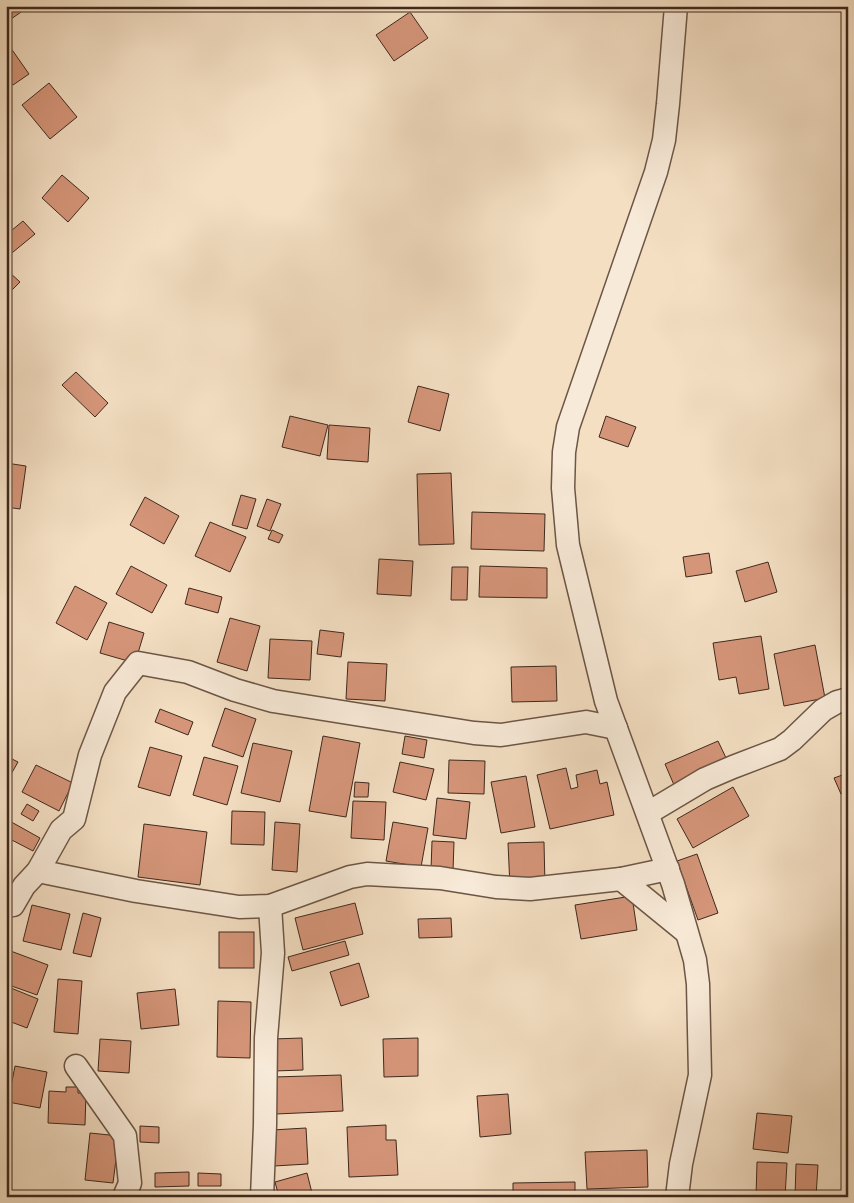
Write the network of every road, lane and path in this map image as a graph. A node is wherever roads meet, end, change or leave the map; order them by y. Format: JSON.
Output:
{"nodes":[{"id":1,"x":676,"y":6,"type":"edge"},
{"id":2,"x":848,"y":700,"type":"edge"},
{"id":3,"x":616,"y":728,"type":"junction"},
{"id":4,"x":648,"y":814,"type":"junction"},
{"id":5,"x":668,"y":869,"type":"junction"},
{"id":6,"x":38,"y":871,"type":"junction"},
{"id":7,"x":621,"y":879,"type":"junction"},
{"id":8,"x":270,"y":906,"type":"junction"},
{"id":9,"x":9,"y":910,"type":"edge"},
{"id":10,"x":686,"y":932,"type":"junction"},
{"id":11,"x":76,"y":1066,"type":"dead end"},
{"id":12,"x":124,"y":1197,"type":"edge"},
{"id":13,"x":262,"y":1197,"type":"edge"},
{"id":14,"x":678,"y":1197,"type":"edge"}],
"edges":[{"from":1,"to":3,"type":"street"},
{"from":2,"to":4,"type":"street"},
{"from":3,"to":4,"type":"street"},
{"from":3,"to":6,"type":"street"},
{"from":4,"to":5,"type":"street"},
{"from":5,"to":7,"type":"street"},
{"from":5,"to":10,"type":"street"},
{"from":6,"to":8,"type":"street"},
{"from":6,"to":9,"type":"street"},
{"from":7,"to":8,"type":"street"},
{"from":7,"to":10,"type":"street"},
{"from":8,"to":13,"type":"street"},
{"from":10,"to":14,"type":"street"},
{"from":11,"to":12,"type":"street"}]}
